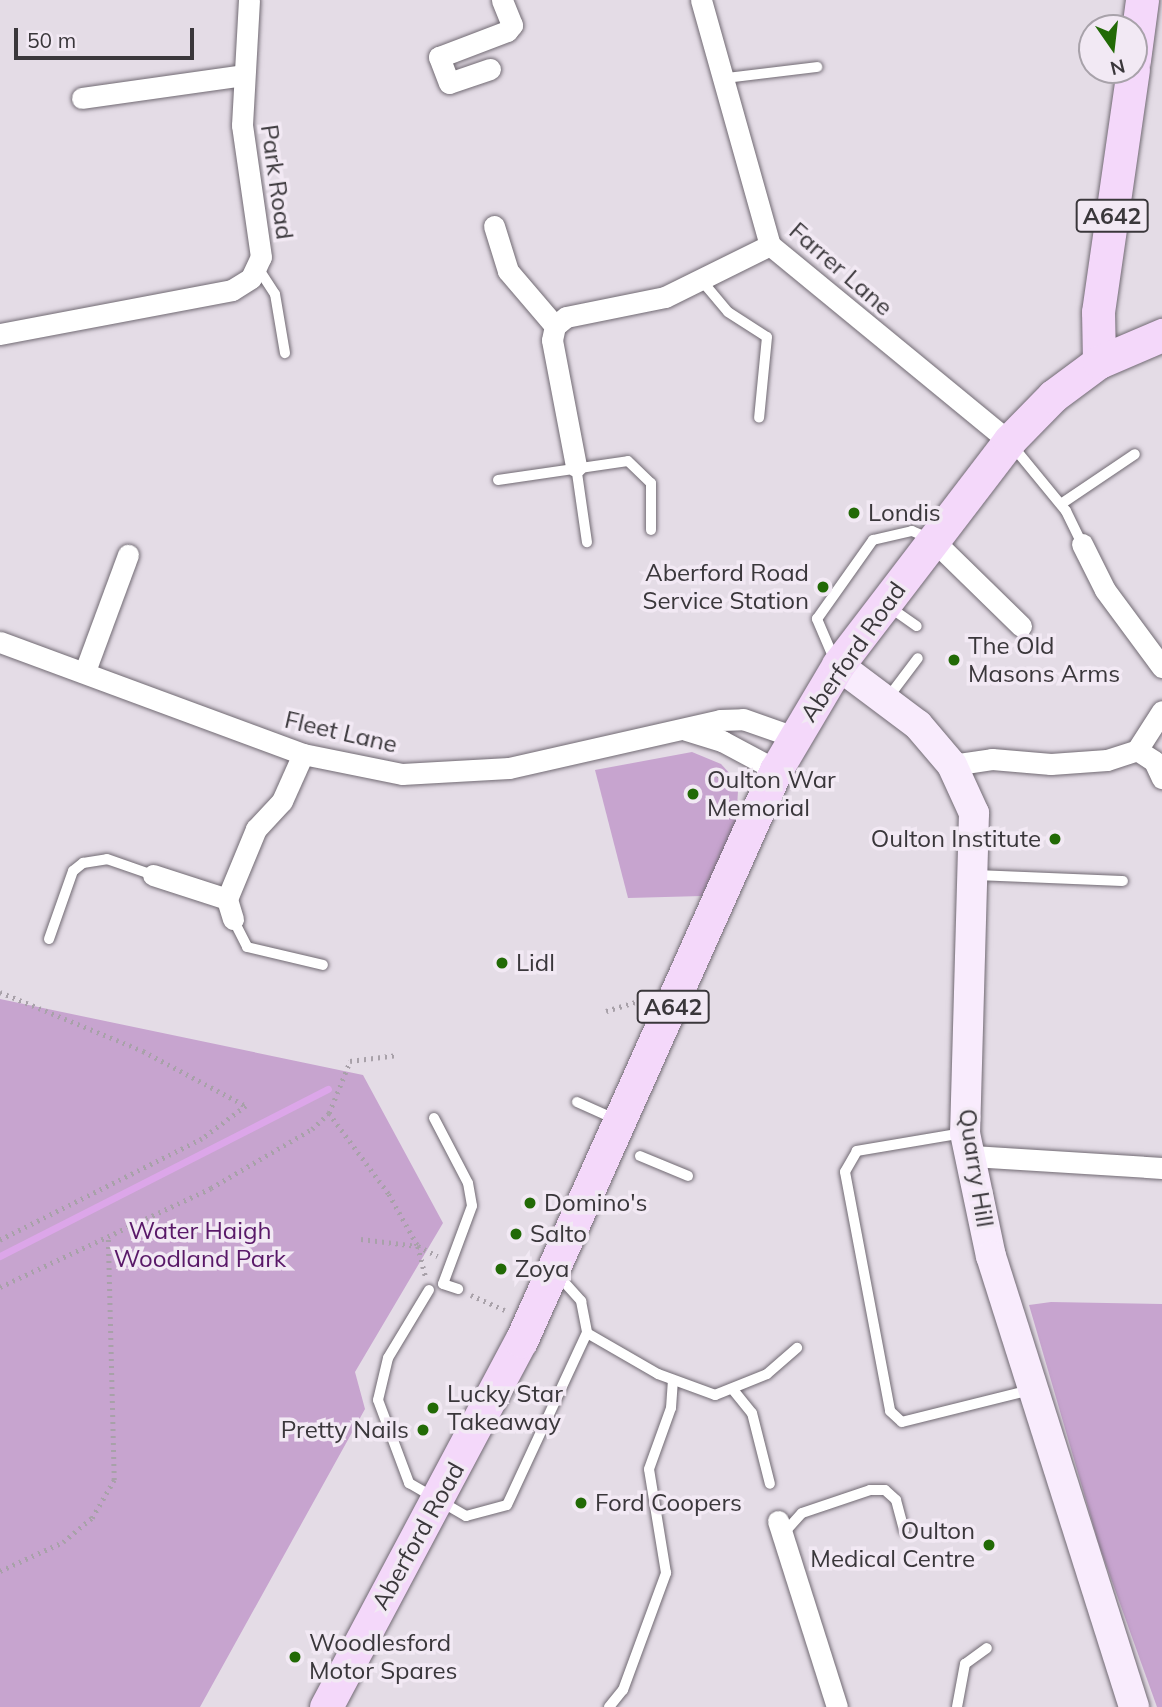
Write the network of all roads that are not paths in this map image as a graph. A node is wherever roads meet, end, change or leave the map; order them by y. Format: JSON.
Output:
{"nodes":[{"id":1,"x":249,"y":0,"type":"edge"},
{"id":2,"x":502,"y":0,"type":"edge"},
{"id":3,"x":701,"y":0,"type":"edge"},
{"id":4,"x":817,"y":67,"type":"dead end"},
{"id":5,"x":491,"y":69,"type":"dead end"},
{"id":6,"x":243,"y":75,"type":"junction"},
{"id":7,"x":726,"y":78,"type":"junction"},
{"id":8,"x":1131,"y":84,"type":"edge"},
{"id":9,"x":82,"y":98,"type":"dead end"},
{"id":10,"x":494,"y":226,"type":"dead end"},
{"id":11,"x":770,"y":245,"type":"junction"},
{"id":12,"x":258,"y":268,"type":"junction"},
{"id":13,"x":702,"y":281,"type":"junction"},
{"id":14,"x":555,"y":326,"type":"junction"},
{"id":15,"x":0,"y":334,"type":"edge"},
{"id":16,"x":1162,"y":335,"type":"edge"},
{"id":17,"x":285,"y":352,"type":"dead end"},
{"id":18,"x":1099,"y":362,"type":"junction"},
{"id":19,"x":759,"y":418,"type":"dead end"},
{"id":20,"x":1009,"y":441,"type":"junction"},
{"id":21,"x":1135,"y":454,"type":"dead end"},
{"id":22,"x":576,"y":466,"type":"junction"},
{"id":23,"x":498,"y":480,"type":"dead end"},
{"id":24,"x":1061,"y":504,"type":"junction"},
{"id":25,"x":651,"y":530,"type":"dead end"},
{"id":26,"x":933,"y":540,"type":"junction"},
{"id":27,"x":587,"y":542,"type":"dead end"},
{"id":28,"x":1082,"y":544,"type":"joint"},
{"id":29,"x":128,"y":555,"type":"dead end"},
{"id":30,"x":884,"y":604,"type":"junction"},
{"id":31,"x":917,"y":626,"type":"dead end"},
{"id":32,"x":1021,"y":626,"type":"dead end"},
{"id":33,"x":0,"y":642,"type":"edge"},
{"id":34,"x":918,"y":658,"type":"dead end"},
{"id":35,"x":1161,"y":663,"type":"edge"},
{"id":36,"x":838,"y":665,"type":"junction"},
{"id":37,"x":85,"y":671,"type":"junction"},
{"id":38,"x":887,"y":699,"type":"junction"},
{"id":39,"x":1162,"y":711,"type":"edge"},
{"id":40,"x":683,"y":730,"type":"junction"},
{"id":41,"x":794,"y":737,"type":"junction"},
{"id":42,"x":1137,"y":750,"type":"junction"},
{"id":43,"x":303,"y":754,"type":"junction"},
{"id":44,"x":951,"y":765,"type":"junction"},
{"id":45,"x":776,"y":770,"type":"junction"},
{"id":46,"x":1162,"y":778,"type":"edge"},
{"id":47,"x":153,"y":875,"type":"joint"},
{"id":48,"x":972,"y":875,"type":"junction"},
{"id":49,"x":1123,"y":881,"type":"dead end"},
{"id":50,"x":230,"y":909,"type":"junction"},
{"id":51,"x":49,"y":939,"type":"dead end"},
{"id":52,"x":323,"y":965,"type":"dead end"},
{"id":53,"x":578,"y":1102,"type":"dead end"},
{"id":54,"x":434,"y":1118,"type":"dead end"},
{"id":55,"x":621,"y":1121,"type":"junction"},
{"id":56,"x":968,"y":1144,"type":"junction"},
{"id":57,"x":640,"y":1156,"type":"dead end"},
{"id":58,"x":1162,"y":1168,"type":"edge"},
{"id":59,"x":688,"y":1177,"type":"dead end"},
{"id":60,"x":554,"y":1270,"type":"junction"},
{"id":61,"x":457,"y":1289,"type":"road end"},
{"id":62,"x":429,"y":1290,"type":"road end"},
{"id":63,"x":587,"y":1333,"type":"junction"},
{"id":64,"x":797,"y":1349,"type":"dead end"},
{"id":65,"x":673,"y":1380,"type":"junction"},
{"id":66,"x":1032,"y":1389,"type":"junction"},
{"id":67,"x":734,"y":1391,"type":"junction"},
{"id":68,"x":770,"y":1484,"type":"dead end"},
{"id":69,"x":438,"y":1503,"type":"junction"},
{"id":70,"x":780,"y":1527,"type":"joint"},
{"id":71,"x":904,"y":1531,"type":"dead end"},
{"id":72,"x":987,"y":1648,"type":"dead end"},
{"id":73,"x":326,"y":1707,"type":"edge"},
{"id":74,"x":609,"y":1707,"type":"edge"},
{"id":75,"x":838,"y":1707,"type":"edge"},
{"id":76,"x":957,"y":1707,"type":"edge"},
{"id":77,"x":1134,"y":1707,"type":"edge"}],
"edges":[{"from":1,"to":6,"type":"street","name":"Park Road"},
{"from":2,"to":5,"type":"street"},
{"from":3,"to":7,"type":"street","name":"Farrer Lane"},
{"from":4,"to":7,"type":"lane"},
{"from":6,"to":9,"type":"street"},
{"from":6,"to":12,"type":"street","name":"Park Road"},
{"from":7,"to":11,"type":"street","name":"Farrer Lane"},
{"from":8,"to":18,"type":"main road","number":"A642"},
{"from":10,"to":14,"type":"street"},
{"from":11,"to":13,"type":"street"},
{"from":11,"to":20,"type":"street","name":"Farrer Lane"},
{"from":12,"to":15,"type":"street","name":"Park Road"},
{"from":12,"to":17,"type":"lane"},
{"from":13,"to":14,"type":"street"},
{"from":13,"to":19,"type":"lane"},
{"from":14,"to":22,"type":"street"},
{"from":16,"to":18,"type":"main road","name":"Aberford Road"},
{"from":18,"to":20,"type":"main road","name":"Aberford Road","number":"A642"},
{"from":20,"to":24,"type":"lane"},
{"from":20,"to":26,"type":"main road","name":"Aberford Road","number":"A642"},
{"from":21,"to":24,"type":"lane"},
{"from":22,"to":23,"type":"lane"},
{"from":22,"to":25,"type":"lane"},
{"from":22,"to":27,"type":"lane"},
{"from":24,"to":28,"type":"lane"},
{"from":26,"to":30,"type":"main road","name":"Aberford Road","number":"A642"},
{"from":26,"to":32,"type":"street"},
{"from":26,"to":36,"type":"lane"},
{"from":28,"to":35,"type":"street"},
{"from":29,"to":37,"type":"street"},
{"from":30,"to":31,"type":"lane"},
{"from":30,"to":36,"type":"main road","name":"Aberford Road","number":"A642"},
{"from":33,"to":37,"type":"street","name":"Fleet Lane"},
{"from":34,"to":38,"type":"lane"},
{"from":36,"to":38,"type":"street","name":"Quarry Hill"},
{"from":36,"to":41,"type":"main road","name":"Aberford Road","number":"A642"},
{"from":37,"to":43,"type":"street","name":"Fleet Lane"},
{"from":38,"to":44,"type":"street","name":"Quarry Hill"},
{"from":39,"to":42,"type":"street"},
{"from":40,"to":41,"type":"street","name":"Fleet Lane"},
{"from":40,"to":43,"type":"street","name":"Fleet Lane"},
{"from":40,"to":45,"type":"street"},
{"from":41,"to":45,"type":"main road","name":"Aberford Road","number":"A642"},
{"from":42,"to":44,"type":"street"},
{"from":42,"to":46,"type":"street"},
{"from":43,"to":50,"type":"street"},
{"from":44,"to":48,"type":"street","name":"Quarry Hill"},
{"from":45,"to":55,"type":"main road","name":"Aberford Road","number":"A642"},
{"from":47,"to":50,"type":"street"},
{"from":47,"to":51,"type":"lane"},
{"from":48,"to":49,"type":"lane"},
{"from":48,"to":56,"type":"street","name":"Quarry Hill"},
{"from":50,"to":52,"type":"lane"},
{"from":53,"to":55,"type":"lane"},
{"from":54,"to":61,"type":"lane"},
{"from":55,"to":60,"type":"main road","name":"Aberford Road","number":"A642"},
{"from":56,"to":58,"type":"street"},
{"from":56,"to":66,"type":"street","name":"Quarry Hill"},
{"from":56,"to":66,"type":"lane"},
{"from":57,"to":59,"type":"lane"},
{"from":60,"to":63,"type":"lane"},
{"from":60,"to":69,"type":"main road","name":"Aberford Road","number":"A642"},
{"from":62,"to":69,"type":"lane"},
{"from":63,"to":65,"type":"lane"},
{"from":63,"to":69,"type":"lane"},
{"from":64,"to":67,"type":"lane"},
{"from":65,"to":67,"type":"lane"},
{"from":65,"to":74,"type":"lane"},
{"from":66,"to":77,"type":"street","name":"Quarry Hill"},
{"from":67,"to":68,"type":"lane"},
{"from":69,"to":73,"type":"main road","name":"Aberford Road","number":"A642"},
{"from":70,"to":71,"type":"lane"},
{"from":70,"to":75,"type":"street"},
{"from":72,"to":76,"type":"lane"}]}
